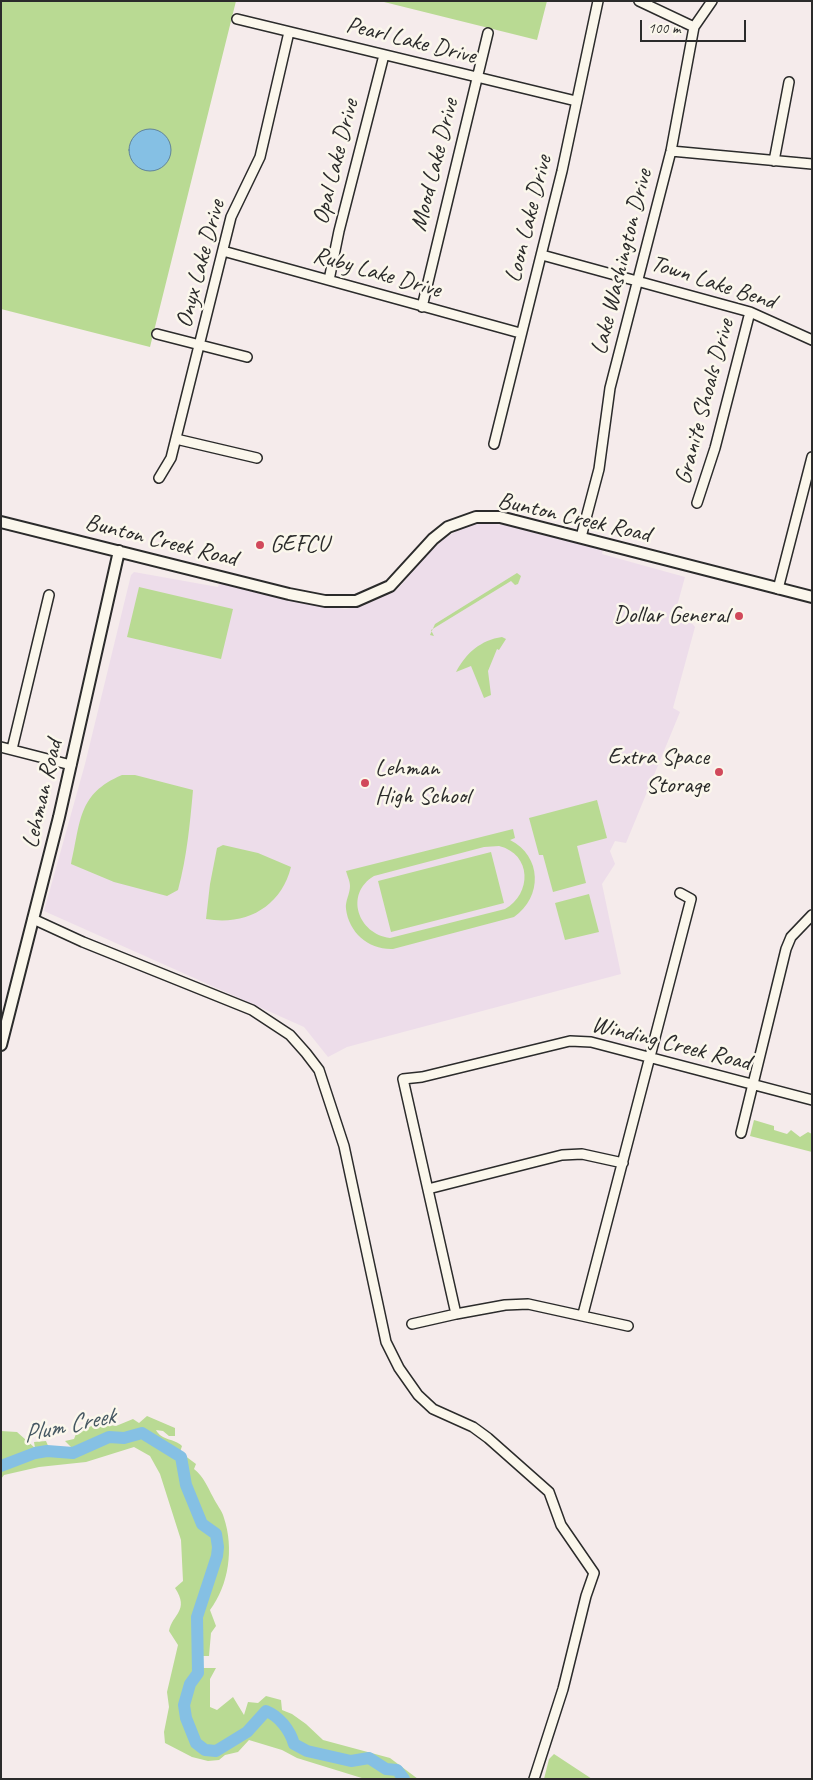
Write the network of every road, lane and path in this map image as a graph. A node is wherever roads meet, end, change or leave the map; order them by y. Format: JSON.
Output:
{"nodes":[{"id":1,"x":598,"y":1,"type":"edge"},
{"id":2,"x":639,"y":1,"type":"edge"},
{"id":3,"x":712,"y":1,"type":"edge"},
{"id":4,"x":236,"y":19,"type":"dead end"},
{"id":5,"x":694,"y":27,"type":"junction"},
{"id":6,"x":289,"y":32,"type":"junction"},
{"id":7,"x":488,"y":33,"type":"dead end"},
{"id":8,"x":384,"y":55,"type":"junction"},
{"id":9,"x":477,"y":78,"type":"junction"},
{"id":10,"x":789,"y":82,"type":"dead end"},
{"id":11,"x":576,"y":101,"type":"junction"},
{"id":12,"x":671,"y":151,"type":"junction"},
{"id":13,"x":774,"y":161,"type":"junction"},
{"id":14,"x":812,"y":164,"type":"edge"},
{"id":15,"x":223,"y":250,"type":"junction"},
{"id":16,"x":542,"y":255,"type":"junction"},
{"id":17,"x":329,"y":280,"type":"junction"},
{"id":18,"x":638,"y":280,"type":"junction"},
{"id":19,"x":422,"y":307,"type":"junction"},
{"id":20,"x":750,"y":312,"type":"junction"},
{"id":21,"x":520,"y":333,"type":"junction"},
{"id":22,"x":157,"y":334,"type":"dead end"},
{"id":23,"x":812,"y":340,"type":"edge"},
{"id":24,"x":200,"y":345,"type":"junction"},
{"id":25,"x":247,"y":357,"type":"dead end"},
{"id":26,"x":176,"y":439,"type":"junction"},
{"id":27,"x":494,"y":444,"type":"dead end"},
{"id":28,"x":812,"y":457,"type":"edge"},
{"id":29,"x":256,"y":458,"type":"dead end"},
{"id":30,"x":159,"y":478,"type":"dead end"},
{"id":31,"x":697,"y":503,"type":"dead end"},
{"id":32,"x":1,"y":522,"type":"edge"},
{"id":33,"x":581,"y":537,"type":"junction"},
{"id":34,"x":119,"y":551,"type":"junction"},
{"id":35,"x":778,"y":589,"type":"junction"},
{"id":36,"x":49,"y":594,"type":"dead end"},
{"id":37,"x":812,"y":597,"type":"edge"},
{"id":38,"x":1,"y":747,"type":"edge"},
{"id":39,"x":12,"y":750,"type":"junction"},
{"id":40,"x":71,"y":765,"type":"junction"},
{"id":41,"x":680,"y":893,"type":"dead end"},
{"id":42,"x":812,"y":915,"type":"edge"},
{"id":43,"x":33,"y":919,"type":"junction"},
{"id":44,"x":1,"y":1045,"type":"edge"},
{"id":45,"x":651,"y":1058,"type":"junction"},
{"id":46,"x":751,"y":1085,"type":"junction"},
{"id":47,"x":812,"y":1100,"type":"edge"},
{"id":48,"x":741,"y":1133,"type":"dead end"},
{"id":49,"x":623,"y":1164,"type":"junction"},
{"id":50,"x":428,"y":1189,"type":"junction"},
{"id":51,"x":456,"y":1314,"type":"junction"},
{"id":52,"x":583,"y":1314,"type":"junction"},
{"id":53,"x":412,"y":1324,"type":"dead end"},
{"id":54,"x":628,"y":1326,"type":"dead end"},
{"id":55,"x":534,"y":1779,"type":"edge"}],
"edges":[{"from":1,"to":11,"type":"street","name":"Loon Lake Drive"},
{"from":2,"to":5,"type":"street"},
{"from":3,"to":5,"type":"street","name":"Lake Washington Drive"},
{"from":4,"to":6,"type":"street","name":"Pearl Lake Drive"},
{"from":5,"to":12,"type":"street","name":"Lake Washington Drive"},
{"from":6,"to":8,"type":"street","name":"Pearl Lake Drive"},
{"from":6,"to":15,"type":"street","name":"Onyx Lake Drive"},
{"from":7,"to":9,"type":"street","name":"Mood Lake Drive"},
{"from":8,"to":9,"type":"street","name":"Pearl Lake Drive"},
{"from":8,"to":17,"type":"street","name":"Opal Lake Drive"},
{"from":9,"to":11,"type":"street","name":"Pearl Lake Drive"},
{"from":9,"to":19,"type":"street","name":"Mood Lake Drive"},
{"from":10,"to":13,"type":"street"},
{"from":11,"to":16,"type":"street","name":"Loon Lake Drive"},
{"from":12,"to":13,"type":"street"},
{"from":12,"to":18,"type":"street","name":"Lake Washington Drive"},
{"from":13,"to":14,"type":"street"},
{"from":15,"to":17,"type":"street","name":"Ruby Lake Drive"},
{"from":15,"to":24,"type":"street","name":"Onyx Lake Drive"},
{"from":16,"to":18,"type":"street","name":"Town Lake Bend"},
{"from":16,"to":21,"type":"street","name":"Loon Lake Drive"},
{"from":17,"to":19,"type":"street","name":"Ruby Lake Drive"},
{"from":18,"to":20,"type":"street","name":"Town Lake Bend"},
{"from":18,"to":33,"type":"street","name":"Lake Washington Drive"},
{"from":19,"to":21,"type":"street","name":"Ruby Lake Drive"},
{"from":20,"to":23,"type":"street","name":"Town Lake Bend"},
{"from":20,"to":31,"type":"street","name":"Granite Shoals Drive"},
{"from":21,"to":27,"type":"street","name":"Loon Lake Drive"},
{"from":22,"to":24,"type":"street"},
{"from":24,"to":25,"type":"street"},
{"from":24,"to":26,"type":"street","name":"Onyx Lake Drive"},
{"from":26,"to":29,"type":"street"},
{"from":26,"to":30,"type":"street","name":"Onyx Lake Drive"},
{"from":28,"to":35,"type":"street"},
{"from":32,"to":34,"type":"street","name":"Bunton Creek Road"},
{"from":33,"to":34,"type":"street","name":"Bunton Creek Road"},
{"from":33,"to":35,"type":"street","name":"Bunton Creek Road"},
{"from":34,"to":40,"type":"street","name":"Lehman Road"},
{"from":35,"to":37,"type":"street","name":"Bunton Creek Road"},
{"from":36,"to":39,"type":"street"},
{"from":38,"to":39,"type":"street"},
{"from":39,"to":40,"type":"street"},
{"from":40,"to":43,"type":"street","name":"Lehman Road"},
{"from":41,"to":45,"type":"street"},
{"from":42,"to":46,"type":"street"},
{"from":43,"to":44,"type":"street","name":"Lehman Road"},
{"from":43,"to":55,"type":"street"},
{"from":45,"to":46,"type":"street","name":"Winding Creek Road"},
{"from":45,"to":49,"type":"street"},
{"from":45,"to":50,"type":"street","name":"Winding Creek Road"},
{"from":46,"to":47,"type":"street","name":"Winding Creek Road"},
{"from":46,"to":48,"type":"street"},
{"from":49,"to":50,"type":"street"},
{"from":49,"to":52,"type":"street"},
{"from":50,"to":51,"type":"street"},
{"from":51,"to":52,"type":"street"},
{"from":51,"to":53,"type":"street"},
{"from":52,"to":54,"type":"street"}]}
